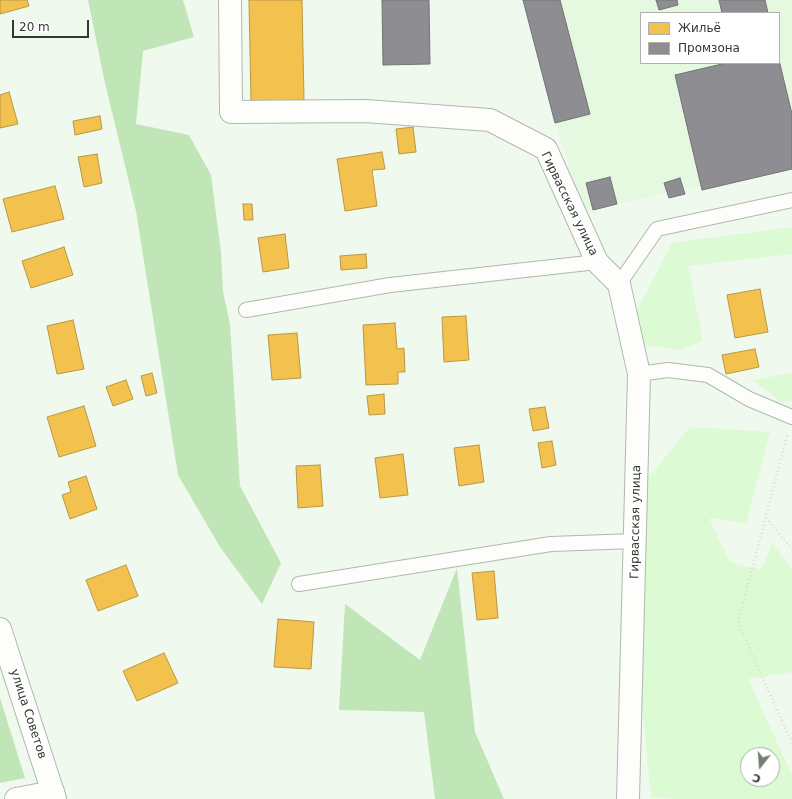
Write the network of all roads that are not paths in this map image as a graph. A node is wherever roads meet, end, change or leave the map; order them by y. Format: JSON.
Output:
{"nodes":[{"id":1,"x":230,"y":0,"type":"edge"},
{"id":2,"x":792,"y":200,"type":"edge"},
{"id":3,"x":597,"y":262,"type":"junction"},
{"id":4,"x":619,"y":284,"type":"junction"},
{"id":5,"x":246,"y":310,"type":"dead end"},
{"id":6,"x":640,"y":374,"type":"junction"},
{"id":7,"x":792,"y":416,"type":"edge"},
{"id":8,"x":635,"y":541,"type":"junction"},
{"id":9,"x":298,"y":584,"type":"dead end"},
{"id":10,"x":0,"y":630,"type":"edge"},
{"id":11,"x":54,"y":795,"type":"edge"},
{"id":12,"x":16,"y":799,"type":"edge"},
{"id":13,"x":628,"y":799,"type":"edge"}],
"edges":[{"from":1,"to":3,"type":"street","name":"Гирвасская улица"},
{"from":2,"to":4,"type":"lane"},
{"from":3,"to":4,"type":"street","name":"Гирвасская улица"},
{"from":3,"to":5,"type":"lane"},
{"from":4,"to":6,"type":"street","name":"Гирвасская улица"},
{"from":6,"to":7,"type":"lane"},
{"from":6,"to":8,"type":"street","name":"Гирвасская улица"},
{"from":8,"to":9,"type":"lane"},
{"from":8,"to":13,"type":"street","name":"Гирвасская улица"},
{"from":10,"to":11,"type":"street","name":"улица Советов"},
{"from":11,"to":12,"type":"street"}]}
